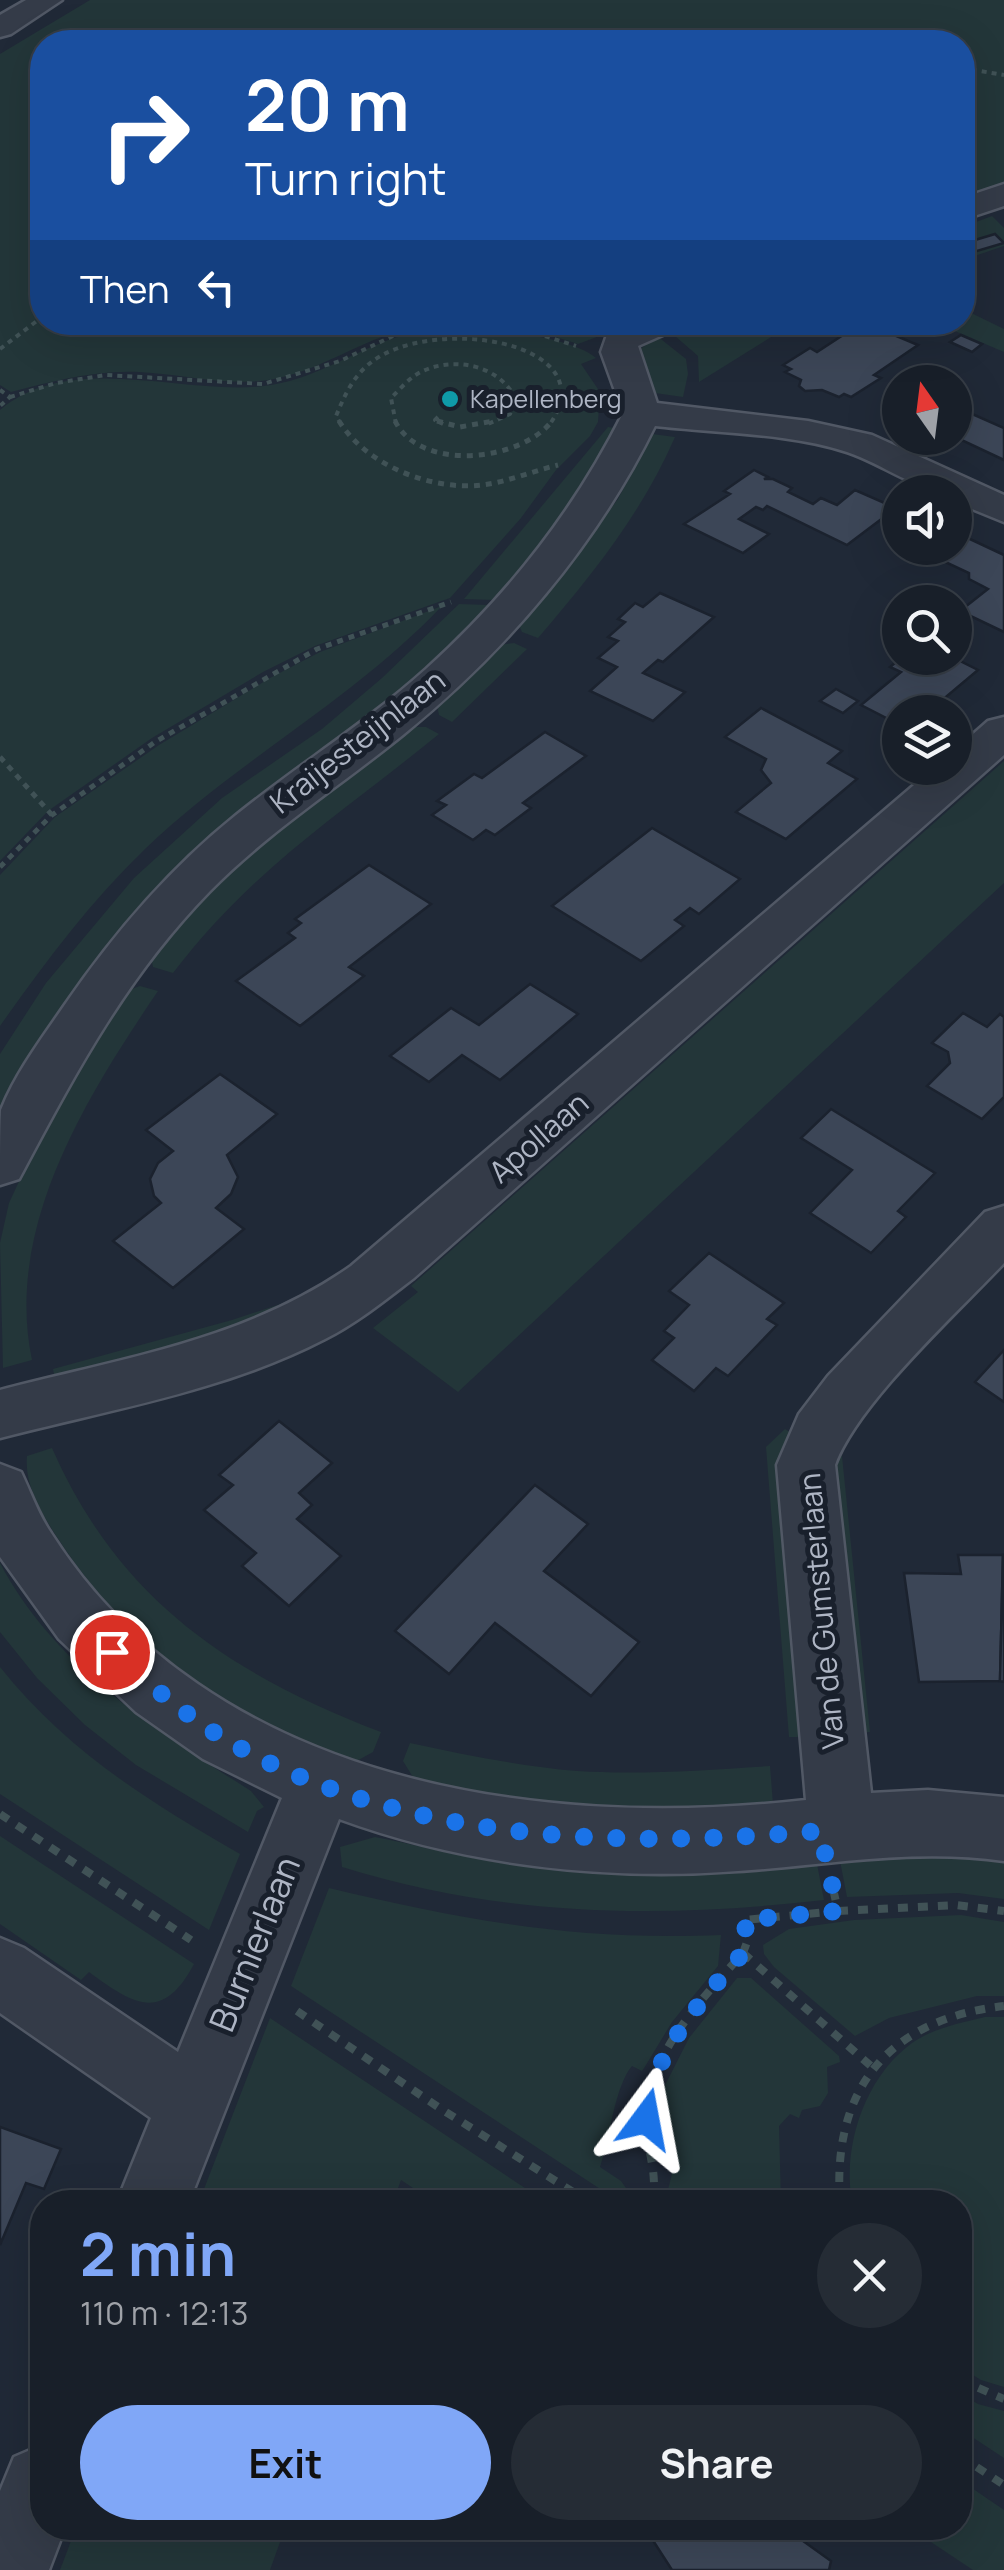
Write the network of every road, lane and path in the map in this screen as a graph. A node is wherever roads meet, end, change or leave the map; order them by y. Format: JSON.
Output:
{"nodes":[{"id":1,"x":47,"y":0,"type":"edge"},
{"id":2,"x":0,"y":28,"type":"edge"},
{"id":3,"x":975,"y":70,"type":"edge"},
{"id":4,"x":1004,"y":74,"type":"edge"},
{"id":5,"x":1004,"y":194,"type":"edge"},
{"id":6,"x":975,"y":205,"type":"edge"},
{"id":7,"x":30,"y":326,"type":"edge"},
{"id":8,"x":397,"y":335,"type":"edge"},
{"id":9,"x":632,"y":335,"type":"edge"},
{"id":10,"x":368,"y":348,"type":"junction"},
{"id":11,"x":0,"y":349,"type":"edge"},
{"id":12,"x":382,"y":356,"type":"junction"},
{"id":13,"x":0,"y":390,"type":"edge"},
{"id":14,"x":10,"y":397,"type":"junction"},
{"id":15,"x":0,"y":406,"type":"edge"},
{"id":16,"x":642,"y":413,"type":"junction"},
{"id":17,"x":438,"y":416,"type":"dead end"},
{"id":18,"x":619,"y":463,"type":"junction"},
{"id":19,"x":1004,"y":510,"type":"edge"},
{"id":20,"x":513,"y":603,"type":"junction"},
{"id":21,"x":1004,"y":731,"type":"edge"},
{"id":22,"x":0,"y":758,"type":"edge"},
{"id":23,"x":52,"y":814,"type":"junction"},
{"id":24,"x":0,"y":868,"type":"edge"},
{"id":25,"x":0,"y":1165,"type":"edge"},
{"id":26,"x":1004,"y":1227,"type":"edge"},
{"id":27,"x":0,"y":1414,"type":"edge"},
{"id":28,"x":0,"y":1490,"type":"edge"},
{"id":29,"x":320,"y":1786,"type":"junction"},
{"id":30,"x":1004,"y":1828,"type":"edge"},
{"id":31,"x":831,"y":1830,"type":"junction"},
{"id":32,"x":838,"y":1911,"type":"junction"},
{"id":33,"x":1004,"y":1911,"type":"edge"},
{"id":34,"x":743,"y":1953,"type":"junction"},
{"id":35,"x":0,"y":1972,"type":"edge"},
{"id":36,"x":1004,"y":2006,"type":"edge"},
{"id":37,"x":872,"y":2068,"type":"junction"},
{"id":38,"x":191,"y":2103,"type":"junction"},
{"id":39,"x":157,"y":2190,"type":"edge"},
{"id":40,"x":655,"y":2190,"type":"edge"},
{"id":41,"x":838,"y":2190,"type":"edge"},
{"id":42,"x":972,"y":2387,"type":"edge"},
{"id":43,"x":1004,"y":2398,"type":"edge"},
{"id":44,"x":972,"y":2464,"type":"edge"},
{"id":45,"x":1004,"y":2485,"type":"edge"},
{"id":46,"x":30,"y":2516,"type":"edge"},
{"id":47,"x":9,"y":2570,"type":"edge"}],
"edges":[{"from":1,"to":2,"type":"street"},
{"from":3,"to":4,"type":"path"},
{"from":5,"to":6,"type":"street"},
{"from":7,"to":11,"type":"path"},
{"from":8,"to":10,"type":"path"},
{"from":9,"to":16,"type":"street"},
{"from":10,"to":12,"type":"path"},
{"from":10,"to":14,"type":"path"},
{"from":12,"to":17,"type":"path"},
{"from":12,"to":18,"type":"path"},
{"from":13,"to":14,"type":"path"},
{"from":14,"to":15,"type":"path"},
{"from":16,"to":18,"type":"street","name":"Kraijesteijnlaan"},
{"from":16,"to":19,"type":"street"},
{"from":18,"to":20,"type":"street","name":"Kraijesteijnlaan"},
{"from":20,"to":23,"type":"path"},
{"from":20,"to":25,"type":"street","name":"Kraijesteijnlaan"},
{"from":21,"to":27,"type":"street","name":"Apollaan"},
{"from":22,"to":23,"type":"path"},
{"from":23,"to":24,"type":"path"},
{"from":26,"to":31,"type":"street","name":"Van de Gumsterlaan"},
{"from":28,"to":29,"type":"street"},
{"from":29,"to":31,"type":"street"},
{"from":29,"to":38,"type":"street","name":"Burnierlaan"},
{"from":30,"to":31,"type":"street"},
{"from":31,"to":32,"type":"path"},
{"from":32,"to":33,"type":"path"},
{"from":32,"to":34,"type":"path"},
{"from":34,"to":37,"type":"path"},
{"from":34,"to":40,"type":"path"},
{"from":35,"to":38,"type":"street"},
{"from":36,"to":37,"type":"path"},
{"from":37,"to":41,"type":"path"},
{"from":38,"to":39,"type":"street","name":"Burnierlaan"},
{"from":42,"to":43,"type":"path"},
{"from":44,"to":45,"type":"path"},
{"from":46,"to":47,"type":"street"}]}
